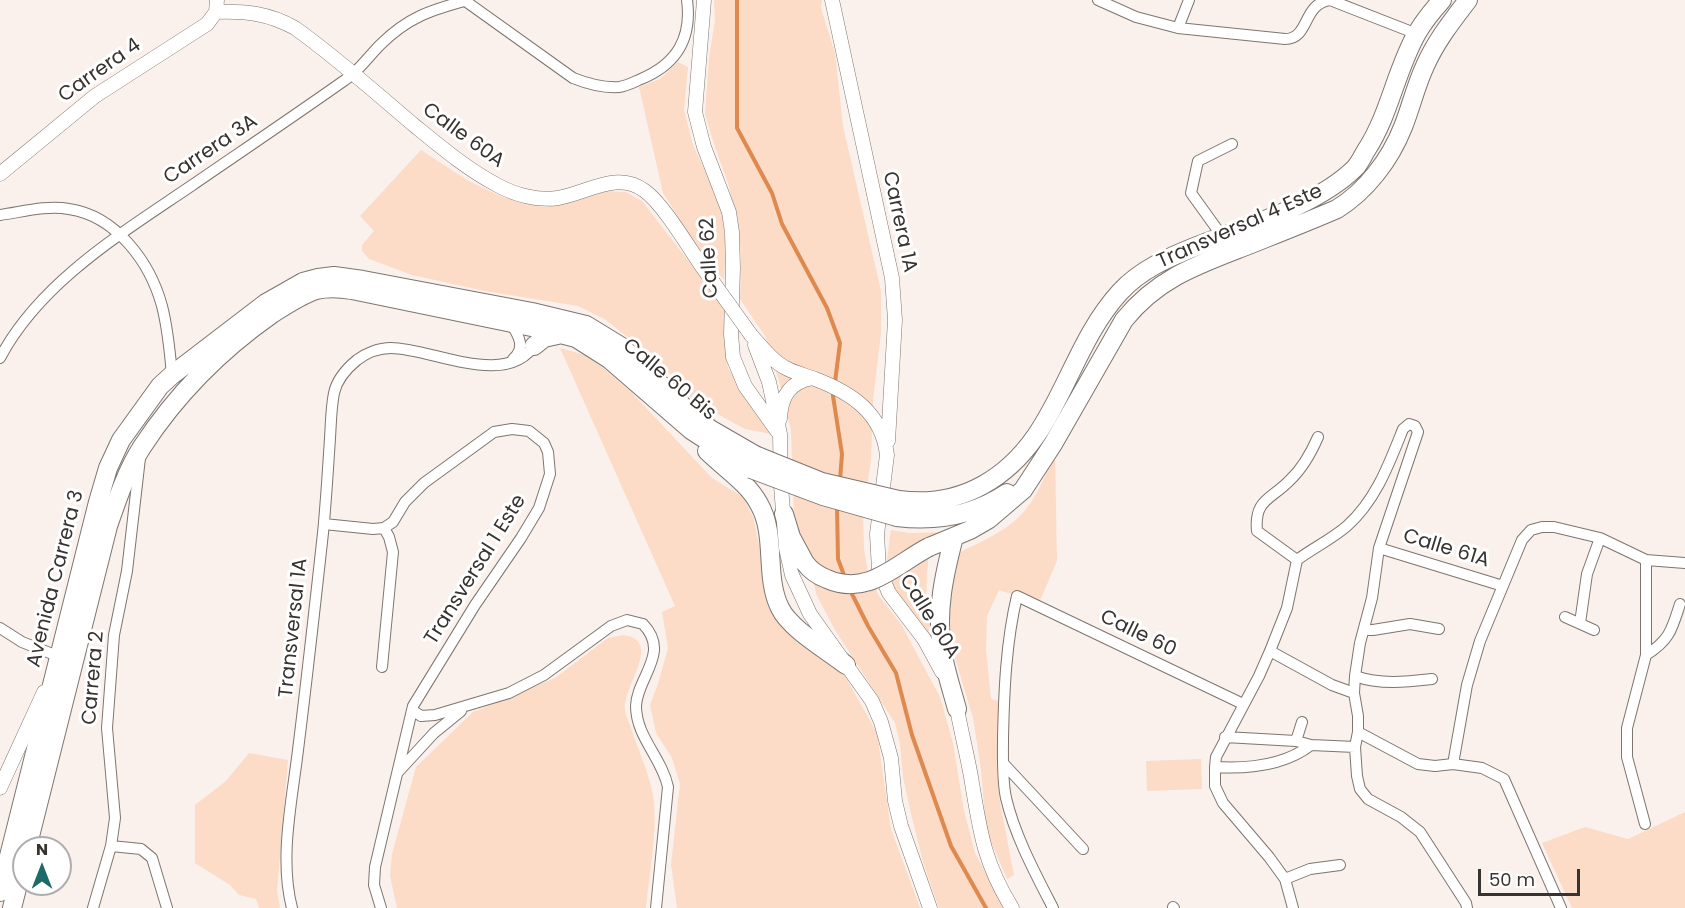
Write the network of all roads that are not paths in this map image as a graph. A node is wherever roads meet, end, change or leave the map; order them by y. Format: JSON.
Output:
{"nodes":[{"id":1,"x":465,"y":0,"type":"edge"},
{"id":2,"x":687,"y":0,"type":"edge"},
{"id":3,"x":704,"y":0,"type":"edge"},
{"id":4,"x":832,"y":0,"type":"edge"},
{"id":5,"x":1098,"y":0,"type":"edge"},
{"id":6,"x":1189,"y":0,"type":"edge"},
{"id":7,"x":1442,"y":0,"type":"edge"},
{"id":8,"x":1468,"y":0,"type":"edge"},
{"id":9,"x":216,"y":6,"type":"edge"},
{"id":10,"x":1178,"y":28,"type":"junction"},
{"id":11,"x":1417,"y":33,"type":"junction"},
{"id":12,"x":353,"y":75,"type":"junction"},
{"id":13,"x":1232,"y":144,"type":"dead end"},
{"id":14,"x":0,"y":174,"type":"edge"},
{"id":15,"x":0,"y":215,"type":"edge"},
{"id":16,"x":120,"y":234,"type":"junction"},
{"id":17,"x":1222,"y":236,"type":"junction"},
{"id":18,"x":532,"y":312,"type":"junction"},
{"id":19,"x":510,"y":322,"type":"junction"},
{"id":20,"x":246,"y":325,"type":"junction"},
{"id":21,"x":541,"y":329,"type":"junction"},
{"id":22,"x":564,"y":334,"type":"junction"},
{"id":23,"x":751,"y":335,"type":"junction"},
{"id":24,"x":534,"y":346,"type":"junction"},
{"id":25,"x":0,"y":358,"type":"edge"},
{"id":26,"x":508,"y":363,"type":"junction"},
{"id":27,"x":172,"y":375,"type":"junction"},
{"id":28,"x":812,"y":378,"type":"junction"},
{"id":29,"x":676,"y":416,"type":"junction"},
{"id":30,"x":779,"y":426,"type":"junction"},
{"id":31,"x":1318,"y":437,"type":"dead end"},
{"id":32,"x":141,"y":448,"type":"junction"},
{"id":33,"x":887,"y":455,"type":"junction"},
{"id":34,"x":1019,"y":458,"type":"joint"},
{"id":35,"x":753,"y":462,"type":"junction"},
{"id":36,"x":1041,"y":462,"type":"junction"},
{"id":37,"x":898,"y":508,"type":"junction"},
{"id":38,"x":784,"y":514,"type":"junction"},
{"id":39,"x":324,"y":524,"type":"junction"},
{"id":40,"x":384,"y":528,"type":"junction"},
{"id":41,"x":954,"y":537,"type":"junction"},
{"id":42,"x":1600,"y":538,"type":"junction"},
{"id":43,"x":1379,"y":548,"type":"junction"},
{"id":44,"x":1297,"y":560,"type":"junction"},
{"id":45,"x":1646,"y":560,"type":"junction"},
{"id":46,"x":1685,"y":563,"type":"edge"},
{"id":47,"x":1503,"y":586,"type":"junction"},
{"id":48,"x":1680,"y":604,"type":"dead end"},
{"id":49,"x":1565,"y":617,"type":"dead end"},
{"id":50,"x":1580,"y":623,"type":"junction"},
{"id":51,"x":0,"y":628,"type":"edge"},
{"id":52,"x":1439,"y":629,"type":"dead end"},
{"id":53,"x":1364,"y":630,"type":"junction"},
{"id":54,"x":1594,"y":630,"type":"dead end"},
{"id":55,"x":1270,"y":651,"type":"junction"},
{"id":56,"x":1646,"y":655,"type":"junction"},
{"id":57,"x":60,"y":657,"type":"junction"},
{"id":58,"x":846,"y":665,"type":"junction"},
{"id":59,"x":382,"y":667,"type":"dead end"},
{"id":60,"x":1354,"y":676,"type":"junction"},
{"id":61,"x":1432,"y":679,"type":"dead end"},
{"id":62,"x":1354,"y":693,"type":"junction"},
{"id":63,"x":1243,"y":704,"type":"junction"},
{"id":64,"x":466,"y":707,"type":"junction"},
{"id":65,"x":957,"y":709,"type":"junction"},
{"id":66,"x":412,"y":711,"type":"junction"},
{"id":67,"x":1302,"y":722,"type":"dead end"},
{"id":68,"x":1358,"y":732,"type":"junction"},
{"id":69,"x":1225,"y":737,"type":"junction"},
{"id":70,"x":1296,"y":741,"type":"junction"},
{"id":71,"x":1311,"y":745,"type":"junction"},
{"id":72,"x":1355,"y":747,"type":"junction"},
{"id":73,"x":1003,"y":763,"type":"junction"},
{"id":74,"x":1453,"y":764,"type":"junction"},
{"id":75,"x":1215,"y":767,"type":"junction"},
{"id":76,"x":398,"y":772,"type":"junction"},
{"id":77,"x":0,"y":788,"type":"edge"},
{"id":78,"x":1645,"y":824,"type":"dead end"},
{"id":79,"x":30,"y":836,"type":"edge"},
{"id":80,"x":111,"y":846,"type":"junction"},
{"id":81,"x":1083,"y":849,"type":"dead end"},
{"id":82,"x":662,"y":860,"type":"junction"},
{"id":83,"x":1340,"y":865,"type":"dead end"},
{"id":84,"x":1285,"y":879,"type":"junction"},
{"id":85,"x":0,"y":892,"type":"edge"},
{"id":86,"x":93,"y":908,"type":"edge"},
{"id":87,"x":167,"y":908,"type":"edge"},
{"id":88,"x":292,"y":908,"type":"edge"},
{"id":89,"x":381,"y":908,"type":"edge"},
{"id":90,"x":656,"y":908,"type":"edge"},
{"id":91,"x":664,"y":908,"type":"edge"},
{"id":92,"x":930,"y":908,"type":"edge"},
{"id":93,"x":1012,"y":908,"type":"edge"},
{"id":94,"x":1053,"y":908,"type":"edge"},
{"id":95,"x":1293,"y":908,"type":"edge"},
{"id":96,"x":1467,"y":908,"type":"edge"},
{"id":97,"x":1561,"y":908,"type":"edge"}],
"edges":[{"from":1,"to":2,"type":"street"},
{"from":1,"to":12,"type":"street","name":"Carrera 3A"},
{"from":3,"to":30,"type":"street","name":"Calle 62"},
{"from":4,"to":33,"type":"street","name":"Carrera 1A"},
{"from":5,"to":10,"type":"street"},
{"from":6,"to":10,"type":"street"},
{"from":7,"to":11,"type":"main road","name":"Transversal 4 Este"},
{"from":8,"to":36,"type":"main road","name":"Transversal 4 Este"},
{"from":9,"to":12,"type":"street","name":"Calle 60A"},
{"from":9,"to":14,"type":"street","name":"Carrera 4"},
{"from":10,"to":11,"type":"street"},
{"from":11,"to":17,"type":"main road","name":"Transversal 4 Este"},
{"from":12,"to":16,"type":"street","name":"Carrera 3A"},
{"from":12,"to":23,"type":"street","name":"Calle 60A","bridge":true},
{"from":13,"to":17,"type":"street"},
{"from":15,"to":16,"type":"street"},
{"from":16,"to":25,"type":"street","name":"Carrera 3A"},
{"from":16,"to":27,"type":"street"},
{"from":17,"to":34,"type":"main road","name":"Transversal 4 Este"},
{"from":18,"to":20,"type":"main road","name":"Calle 60 Bis"},
{"from":18,"to":21,"type":"street"},
{"from":18,"to":35,"type":"main road","name":"Calle 60 Bis"},
{"from":19,"to":20,"type":"main road","name":"Calle 60 Bis"},
{"from":19,"to":21,"type":"main road","name":"Calle 60 Bis"},
{"from":19,"to":26,"type":"street"},
{"from":20,"to":27,"type":"main road","name":"Avenida Carrera 3"},
{"from":20,"to":32,"type":"main road","name":"Avenida Carrera 3"},
{"from":21,"to":22,"type":"main road","name":"Calle 60 Bis"},
{"from":21,"to":24,"type":"street"},
{"from":22,"to":24,"type":"main road"},
{"from":22,"to":29,"type":"main road","name":"Calle 60 Bis"},
{"from":23,"to":28,"type":"street","name":"Calle 60A"},
{"from":23,"to":30,"type":"street","name":"Calle 60A"},
{"from":24,"to":26,"type":"street"},
{"from":26,"to":39,"type":"street","name":"Transversal 1A"},
{"from":27,"to":57,"type":"main road","name":"Avenida Carrera 3"},
{"from":28,"to":30,"type":"street"},
{"from":28,"to":33,"type":"street","name":"Calle 60A"},
{"from":29,"to":35,"type":"main road","name":"Calle 60 Bis"},
{"from":29,"to":58,"type":"main road"},
{"from":30,"to":38,"type":"street","name":"Calle 60A"},
{"from":31,"to":44,"type":"street"},
{"from":32,"to":79,"type":"main road","name":"Avenida Carrera 3"},
{"from":32,"to":80,"type":"street","name":"Carrera 2"},
{"from":33,"to":65,"type":"street","name":"Calle 60A"},
{"from":34,"to":37,"type":"main road","name":"Calle 60 Bis"},
{"from":35,"to":37,"type":"main road","name":"Calle 60 Bis","bridge":true},
{"from":36,"to":37,"type":"main road","name":"Calle 60 Bis"},
{"from":36,"to":41,"type":"main road"},
{"from":38,"to":41,"type":"main road","bridge":true},
{"from":38,"to":58,"type":"street","name":"Calle 60A"},
{"from":39,"to":40,"type":"street"},
{"from":39,"to":88,"type":"street","name":"Transversal 1A"},
{"from":40,"to":59,"type":"street"},
{"from":40,"to":66,"type":"street","name":"Transversal 1 Este"},
{"from":41,"to":65,"type":"main road"},
{"from":42,"to":45,"type":"street"},
{"from":42,"to":47,"type":"street"},
{"from":42,"to":50,"type":"street"},
{"from":43,"to":44,"type":"street"},
{"from":43,"to":47,"type":"street","name":"Calle 61A"},
{"from":43,"to":53,"type":"street"},
{"from":44,"to":55,"type":"street"},
{"from":45,"to":46,"type":"street"},
{"from":45,"to":56,"type":"street"},
{"from":47,"to":74,"type":"street"},
{"from":48,"to":56,"type":"street"},
{"from":49,"to":50,"type":"street"},
{"from":50,"to":54,"type":"street"},
{"from":51,"to":57,"type":"street"},
{"from":52,"to":53,"type":"street"},
{"from":53,"to":60,"type":"street"},
{"from":55,"to":62,"type":"street"},
{"from":55,"to":63,"type":"street"},
{"from":56,"to":78,"type":"street"},
{"from":57,"to":77,"type":"street"},
{"from":57,"to":85,"type":"main road","name":"Avenida Carrera 3"},
{"from":58,"to":92,"type":"street","name":"Calle 60A"},
{"from":60,"to":61,"type":"street"},
{"from":60,"to":62,"type":"street"},
{"from":62,"to":68,"type":"street"},
{"from":63,"to":69,"type":"street"},
{"from":63,"to":73,"type":"street","name":"Calle 60"},
{"from":64,"to":66,"type":"street"},
{"from":64,"to":76,"type":"street"},
{"from":64,"to":82,"type":"street"},
{"from":65,"to":93,"type":"street","name":"Calle 60A"},
{"from":66,"to":76,"type":"street","name":"Transversal 1 Este"},
{"from":67,"to":70,"type":"street"},
{"from":68,"to":72,"type":"street"},
{"from":68,"to":74,"type":"street"},
{"from":69,"to":70,"type":"street"},
{"from":69,"to":75,"type":"street"},
{"from":70,"to":71,"type":"street"},
{"from":71,"to":72,"type":"street"},
{"from":71,"to":75,"type":"street"},
{"from":72,"to":96,"type":"street"},
{"from":73,"to":81,"type":"street"},
{"from":73,"to":94,"type":"street"},
{"from":74,"to":97,"type":"street"},
{"from":75,"to":84,"type":"street"},
{"from":76,"to":89,"type":"street","name":"Transversal 1 Este"},
{"from":80,"to":86,"type":"street","name":"Carrera 2"},
{"from":80,"to":87,"type":"street"},
{"from":82,"to":90,"type":"street"},
{"from":82,"to":91,"type":"street"},
{"from":83,"to":84,"type":"street"},
{"from":84,"to":95,"type":"street"}]}
